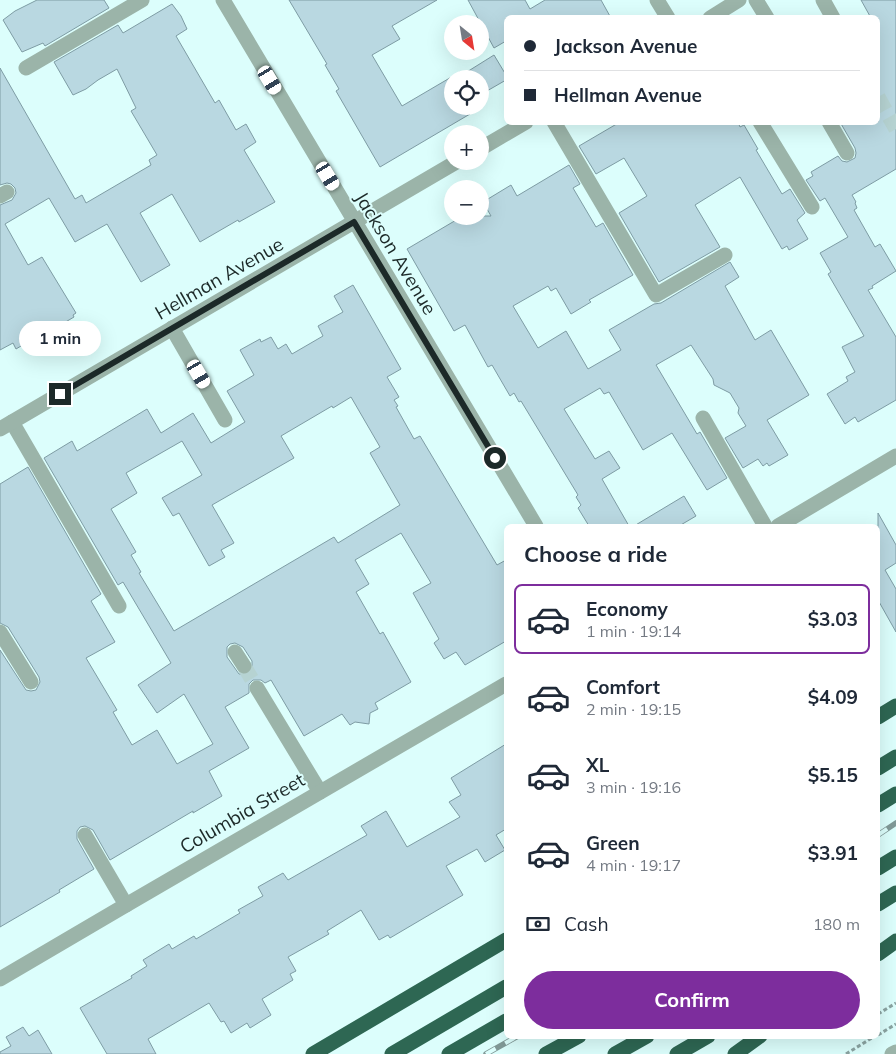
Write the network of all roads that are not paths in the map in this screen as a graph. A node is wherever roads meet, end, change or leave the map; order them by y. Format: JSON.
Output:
{"nodes":[{"id":1,"x":142,"y":0,"type":"edge"},
{"id":2,"x":223,"y":0,"type":"edge"},
{"id":3,"x":657,"y":0,"type":"edge"},
{"id":4,"x":739,"y":0,"type":"edge"},
{"id":5,"x":756,"y":0,"type":"edge"},
{"id":6,"x":823,"y":0,"type":"edge"},
{"id":7,"x":666,"y":15,"type":"edge"},
{"id":8,"x":715,"y":15,"type":"edge"},
{"id":9,"x":766,"y":15,"type":"edge"},
{"id":10,"x":831,"y":15,"type":"edge"},
{"id":11,"x":26,"y":68,"type":"dead end"},
{"id":12,"x":521,"y":125,"type":"edge"},
{"id":13,"x":556,"y":125,"type":"edge"},
{"id":14,"x":762,"y":125,"type":"edge"},
{"id":15,"x":831,"y":125,"type":"edge"},
{"id":16,"x":489,"y":143,"type":"edge"},
{"id":17,"x":847,"y":153,"type":"dead end"},
{"id":18,"x":444,"y":169,"type":"edge"},
{"id":19,"x":812,"y":207,"type":"dead end"},
{"id":20,"x":354,"y":222,"type":"junction"},
{"id":21,"x":724,"y":255,"type":"dead end"},
{"id":22,"x":172,"y":328,"type":"junction"},
{"id":23,"x":703,"y":418,"type":"dead end"},
{"id":24,"x":225,"y":420,"type":"dead end"},
{"id":25,"x":6,"y":425,"type":"edge"},
{"id":26,"x":896,"y":456,"type":"edge"},
{"id":27,"x":535,"y":524,"type":"edge"},
{"id":28,"x":764,"y":524,"type":"edge"},
{"id":29,"x":781,"y":524,"type":"edge"},
{"id":30,"x":119,"y":606,"type":"dead end"},
{"id":31,"x":0,"y":632,"type":"edge"},
{"id":32,"x":235,"y":652,"type":"dead end"},
{"id":33,"x":244,"y":666,"type":"tunnel mouth"},
{"id":34,"x":31,"y":682,"type":"dead end"},
{"id":35,"x":504,"y":685,"type":"edge"},
{"id":36,"x":257,"y":688,"type":"tunnel mouth"},
{"id":37,"x":896,"y":706,"type":"edge"},
{"id":38,"x":880,"y":717,"type":"edge"},
{"id":39,"x":896,"y":757,"type":"edge"},
{"id":40,"x":880,"y":767,"type":"edge"},
{"id":41,"x":320,"y":792,"type":"junction"},
{"id":42,"x":896,"y":794,"type":"edge"},
{"id":43,"x":880,"y":804,"type":"edge"},
{"id":44,"x":84,"y":835,"type":"dead end"},
{"id":45,"x":896,"y":857,"type":"edge"},
{"id":46,"x":880,"y":867,"type":"edge"},
{"id":47,"x":896,"y":893,"type":"edge"},
{"id":48,"x":880,"y":903,"type":"edge"},
{"id":49,"x":126,"y":904,"type":"junction"},
{"id":50,"x":896,"y":931,"type":"edge"},
{"id":51,"x":504,"y":941,"type":"edge"},
{"id":52,"x":880,"y":941,"type":"edge"},
{"id":53,"x":896,"y":941,"type":"edge"},
{"id":54,"x":880,"y":953,"type":"edge"},
{"id":55,"x":2,"y":973,"type":"edge"},
{"id":56,"x":504,"y":988,"type":"edge"},
{"id":57,"x":504,"y":1022,"type":"edge"},
{"id":58,"x":574,"y":1039,"type":"edge"},
{"id":59,"x":642,"y":1039,"type":"edge"},
{"id":60,"x":703,"y":1039,"type":"edge"},
{"id":61,"x":756,"y":1039,"type":"edge"},
{"id":62,"x":896,"y":1052,"type":"edge"},
{"id":63,"x":313,"y":1054,"type":"edge"},
{"id":64,"x":392,"y":1054,"type":"edge"},
{"id":65,"x":449,"y":1054,"type":"edge"},
{"id":66,"x":546,"y":1054,"type":"edge"},
{"id":67,"x":615,"y":1054,"type":"edge"},
{"id":68,"x":677,"y":1054,"type":"edge"},
{"id":69,"x":735,"y":1054,"type":"edge"},
{"id":70,"x":892,"y":1054,"type":"edge"}],
"edges":[{"from":1,"to":11,"type":"street"},
{"from":2,"to":20,"type":"street","name":"Jackson Avenue"},
{"from":3,"to":7,"type":"street"},
{"from":4,"to":8,"type":"street"},
{"from":5,"to":9,"type":"street"},
{"from":6,"to":10,"type":"street"},
{"from":12,"to":16,"type":"street"},
{"from":13,"to":21,"type":"street"},
{"from":14,"to":19,"type":"street"},
{"from":15,"to":17,"type":"street"},
{"from":18,"to":20,"type":"street","name":"Hellman Avenue"},
{"from":20,"to":22,"type":"street","name":"Hellman Avenue"},
{"from":20,"to":27,"type":"street","name":"Jackson Avenue"},
{"from":22,"to":24,"type":"street"},
{"from":22,"to":25,"type":"street","name":"Hellman Avenue"},
{"from":23,"to":28,"type":"street"},
{"from":25,"to":30,"type":"street"},
{"from":26,"to":29,"type":"street"},
{"from":31,"to":34,"type":"street"},
{"from":32,"to":33,"type":"street"},
{"from":35,"to":41,"type":"street","name":"Columbia Street"},
{"from":36,"to":41,"type":"street"},
{"from":37,"to":38,"type":"highway"},
{"from":39,"to":40,"type":"highway"},
{"from":41,"to":49,"type":"street","name":"Columbia Street"},
{"from":42,"to":43,"type":"highway"},
{"from":44,"to":49,"type":"street"},
{"from":45,"to":46,"type":"highway"},
{"from":47,"to":48,"type":"highway"},
{"from":49,"to":55,"type":"street","name":"Columbia Street"},
{"from":50,"to":52,"type":"highway"},
{"from":51,"to":63,"type":"highway"},
{"from":53,"to":54,"type":"highway"},
{"from":56,"to":64,"type":"highway"},
{"from":57,"to":65,"type":"highway"},
{"from":58,"to":66,"type":"highway"},
{"from":59,"to":67,"type":"highway"},
{"from":60,"to":68,"type":"highway"},
{"from":61,"to":69,"type":"highway"},
{"from":62,"to":70,"type":"street"}]}
